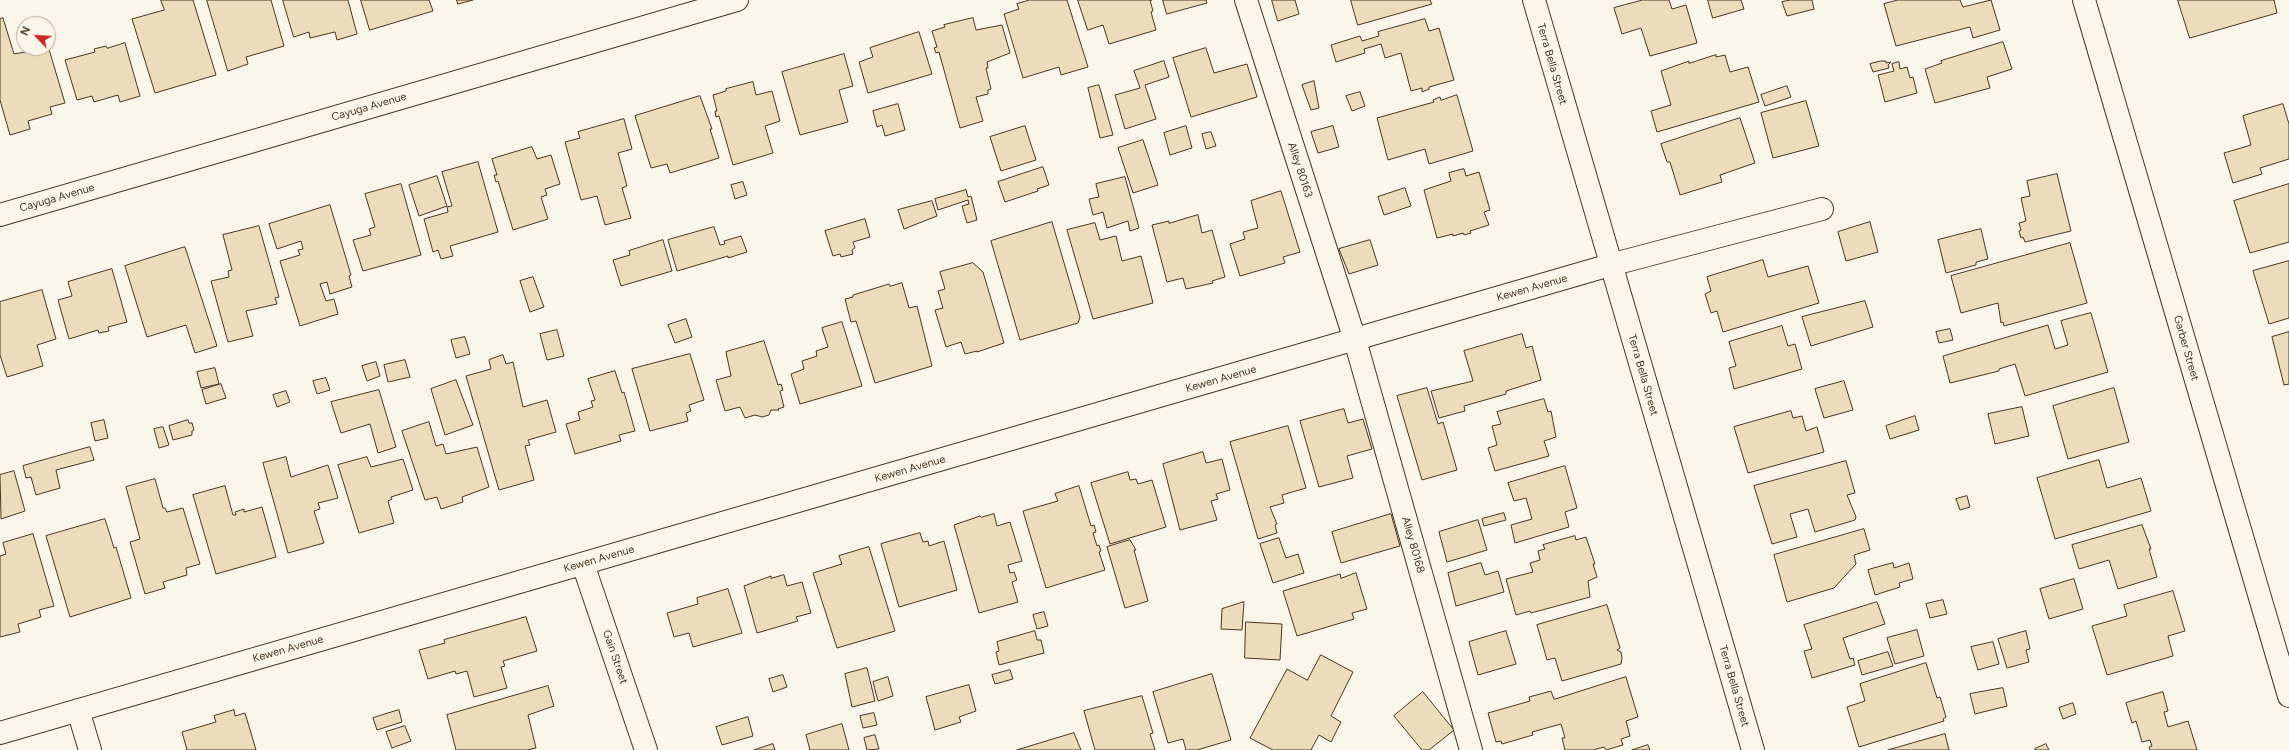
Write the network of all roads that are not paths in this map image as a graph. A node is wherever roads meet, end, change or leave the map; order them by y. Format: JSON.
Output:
{"nodes":[{"id":1,"x":737,"y":0,"type":"edge"},
{"id":2,"x":1246,"y":0,"type":"edge"},
{"id":3,"x":1534,"y":0,"type":"edge"},
{"id":4,"x":2084,"y":0,"type":"edge"},
{"id":5,"x":1822,"y":209,"type":"dead end"},
{"id":6,"x":0,"y":215,"type":"edge"},
{"id":7,"x":1610,"y":265,"type":"junction"},
{"id":8,"x":1355,"y":340,"type":"junction"},
{"id":9,"x":583,"y":564,"type":"junction"},
{"id":10,"x":2289,"y":696,"type":"edge"},
{"id":11,"x":78,"y":710,"type":"junction"},
{"id":12,"x":0,"y":733,"type":"edge"},
{"id":13,"x":90,"y":750,"type":"edge"},
{"id":14,"x":646,"y":750,"type":"edge"},
{"id":15,"x":1472,"y":750,"type":"edge"},
{"id":16,"x":1753,"y":750,"type":"edge"}],
"edges":[{"from":1,"to":6,"type":"street","name":"Cayuga Avenue"},
{"from":2,"to":8,"type":"street","name":"Alley 80163"},
{"from":3,"to":7,"type":"street","name":"Terra Bella Street"},
{"from":4,"to":10,"type":"street","name":"Garber Street"},
{"from":5,"to":7,"type":"street","name":"Kewen Avenue"},
{"from":7,"to":8,"type":"street","name":"Kewen Avenue"},
{"from":7,"to":16,"type":"street","name":"Terra Bella Street"},
{"from":8,"to":9,"type":"street","name":"Kewen Avenue"},
{"from":8,"to":15,"type":"street","name":"Alley 80168"},
{"from":9,"to":11,"type":"street","name":"Kewen Avenue"},
{"from":9,"to":14,"type":"street","name":"Gain Street"},
{"from":11,"to":12,"type":"street","name":"Kewen Avenue"},
{"from":11,"to":13,"type":"street"}]}
